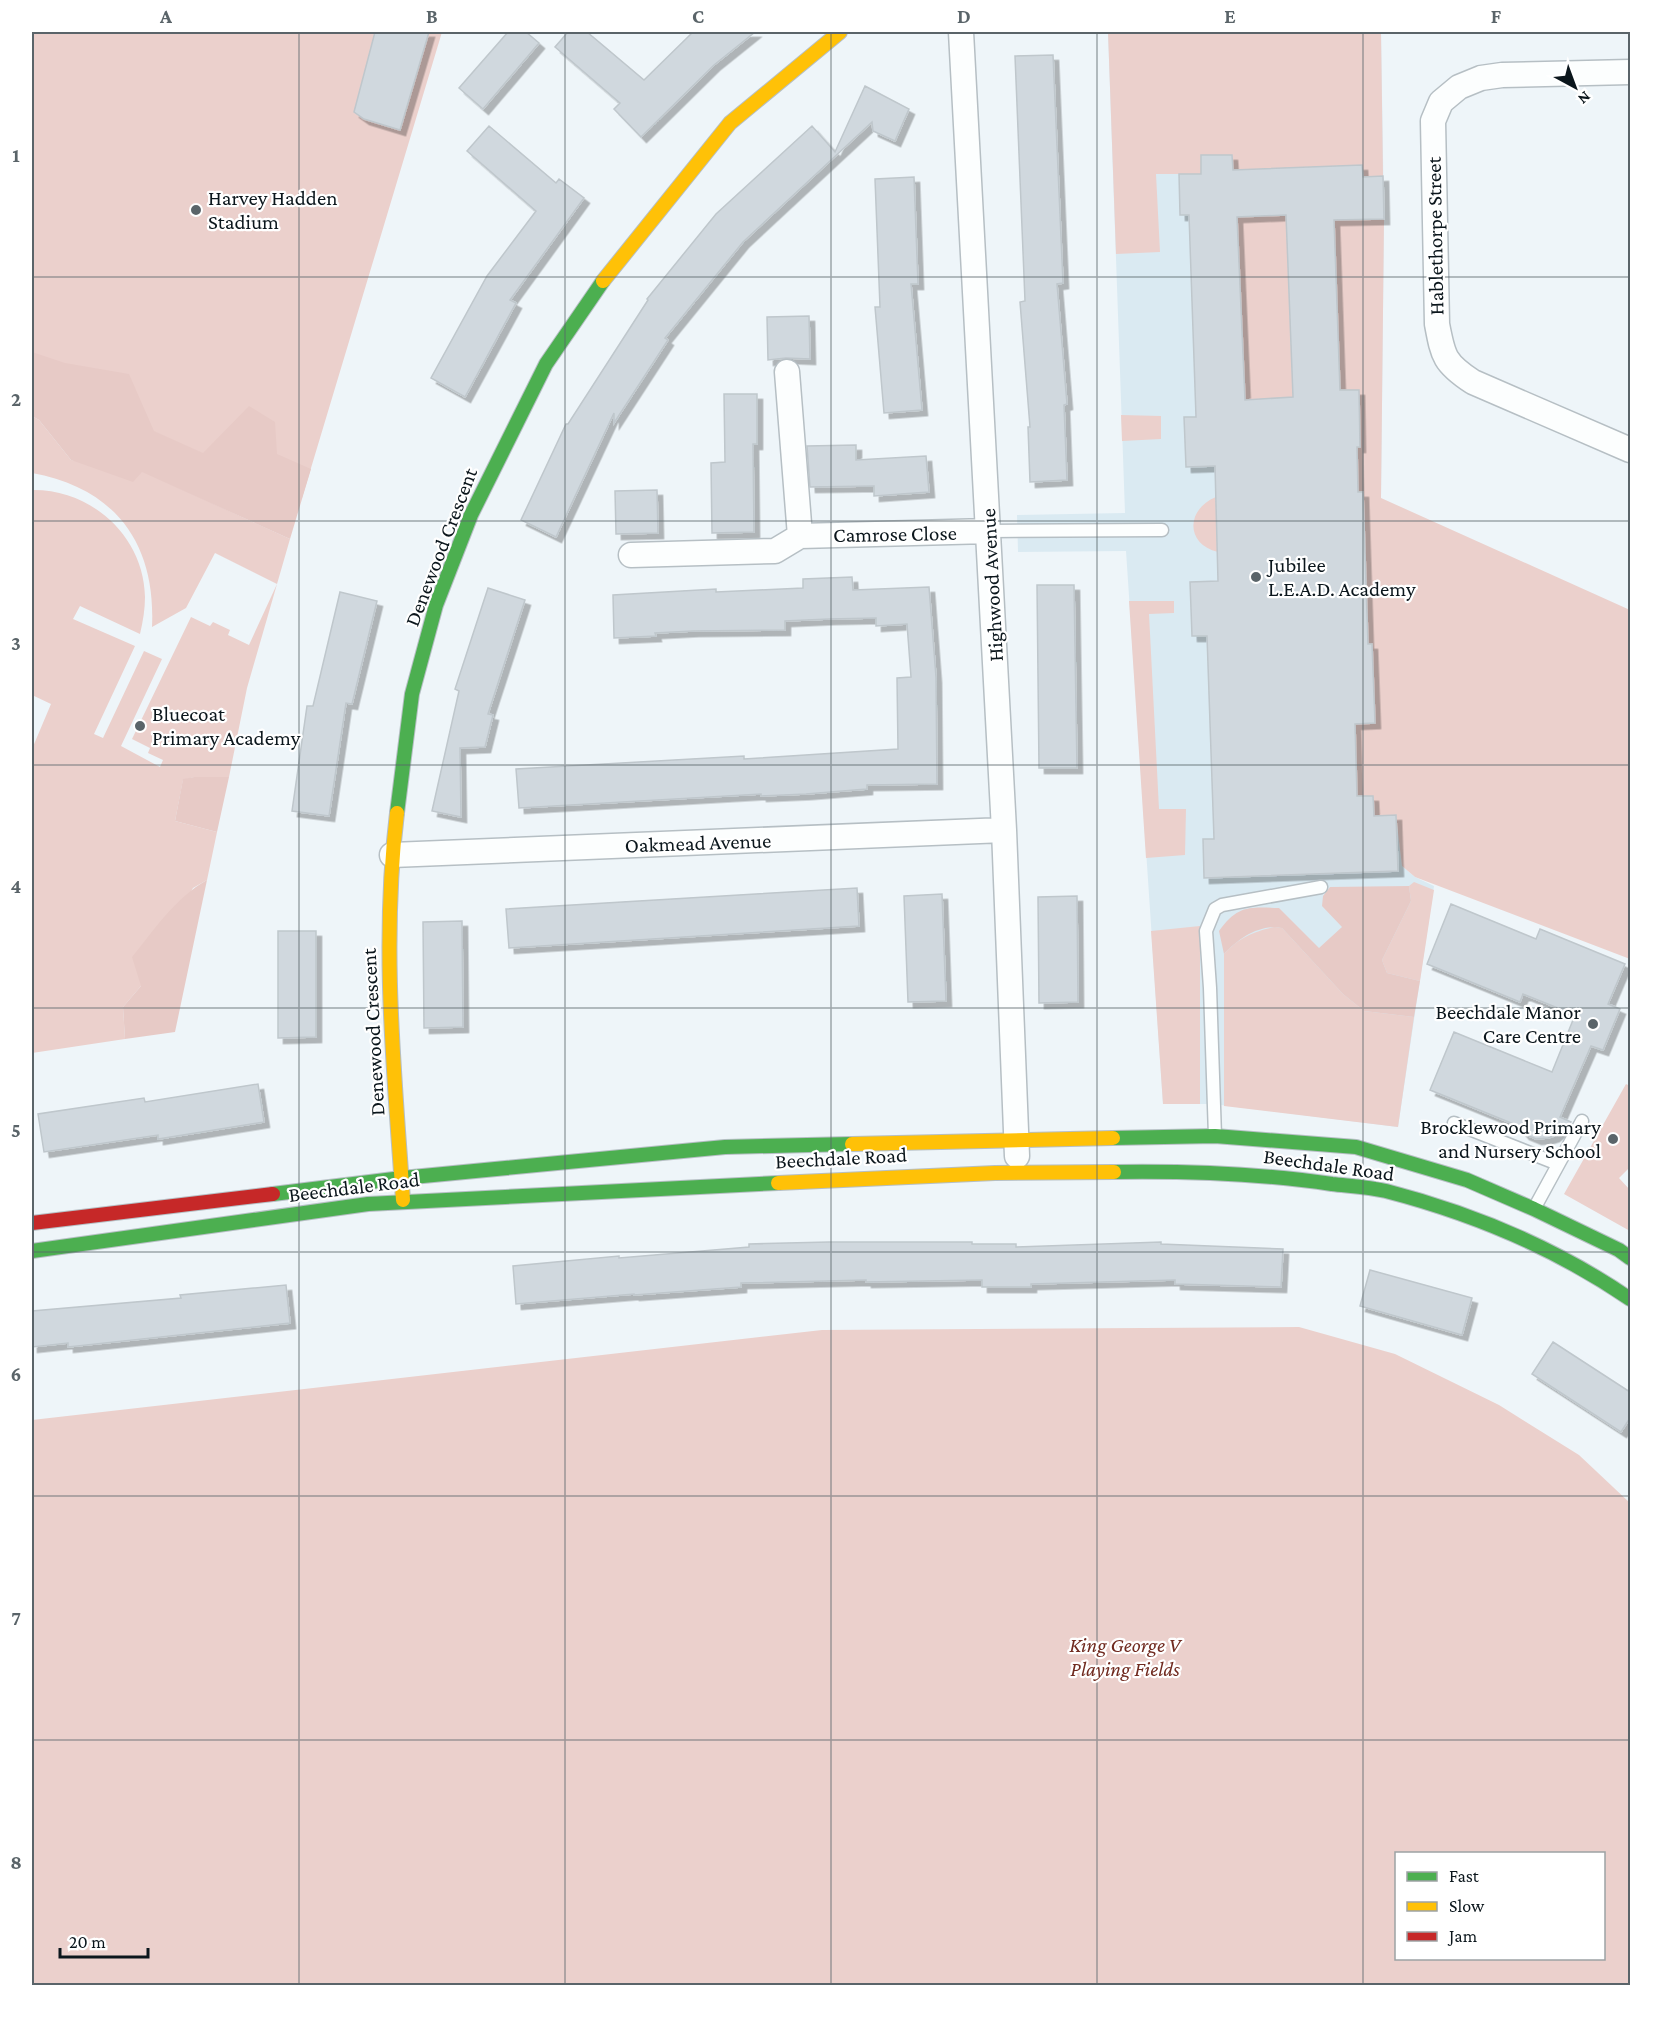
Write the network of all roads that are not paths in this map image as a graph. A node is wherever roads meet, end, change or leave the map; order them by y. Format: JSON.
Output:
{"nodes":[{"id":1,"x":840,"y":32,"type":"edge"},
{"id":2,"x":961,"y":32,"type":"edge"},
{"id":3,"x":1630,"y":72,"type":"edge"},
{"id":4,"x":787,"y":372,"type":"dead end"},
{"id":5,"x":1630,"y":450,"type":"edge"},
{"id":6,"x":1162,"y":530,"type":"dead end"},
{"id":7,"x":989,"y":531,"type":"junction"},
{"id":8,"x":800,"y":536,"type":"junction"},
{"id":9,"x":631,"y":555,"type":"dead end"},
{"id":10,"x":1004,"y":831,"type":"junction"},
{"id":11,"x":392,"y":855,"type":"junction"},
{"id":12,"x":1321,"y":887,"type":"dead end"},
{"id":13,"x":1582,"y":1121,"type":"dead end"},
{"id":14,"x":1454,"y":1122,"type":"dead end"},
{"id":15,"x":1215,"y":1136,"type":"junction"},
{"id":16,"x":1017,"y":1140,"type":"junction"},
{"id":17,"x":1558,"y":1164,"type":"junction"},
{"id":18,"x":1018,"y":1173,"type":"junction"},
{"id":19,"x":402,"y":1178,"type":"junction"},
{"id":20,"x":403,"y":1201,"type":"junction"},
{"id":21,"x":1534,"y":1209,"type":"junction"},
{"id":22,"x":32,"y":1223,"type":"edge"},
{"id":23,"x":32,"y":1251,"type":"edge"},
{"id":24,"x":1630,"y":1258,"type":"edge"},
{"id":25,"x":1630,"y":1299,"type":"edge"}],
"edges":[{"from":1,"to":11,"type":"street","name":"Denewood Crescent"},
{"from":2,"to":7,"type":"street","name":"Highwood Avenue"},
{"from":3,"to":5,"type":"street","name":"Hablethorpe Street"},
{"from":4,"to":8,"type":"street"},
{"from":6,"to":7,"type":"lane"},
{"from":7,"to":8,"type":"street","name":"Camrose Close"},
{"from":7,"to":10,"type":"street","name":"Highwood Avenue"},
{"from":8,"to":9,"type":"street","name":"Camrose Close"},
{"from":10,"to":11,"type":"street","name":"Oakmead Avenue"},
{"from":10,"to":16,"type":"street","name":"Highwood Avenue"},
{"from":11,"to":19,"type":"street","name":"Denewood Crescent"},
{"from":12,"to":15,"type":"lane"},
{"from":13,"to":17,"type":"lane"},
{"from":14,"to":17,"type":"lane"},
{"from":15,"to":16,"type":"street","name":"Beechdale Road"},
{"from":15,"to":21,"type":"street","name":"Beechdale Road"},
{"from":16,"to":18,"type":"street","name":"Highwood Avenue"},
{"from":16,"to":19,"type":"street","name":"Beechdale Road"},
{"from":17,"to":21,"type":"lane"},
{"from":18,"to":20,"type":"street","name":"Beechdale Road"},
{"from":18,"to":25,"type":"street","name":"Beechdale Road"},
{"from":19,"to":20,"type":"street","name":"Denewood Crescent"},
{"from":19,"to":22,"type":"street","name":"Beechdale Road"},
{"from":20,"to":23,"type":"street","name":"Beechdale Road"},
{"from":21,"to":24,"type":"street","name":"Beechdale Road"}]}
